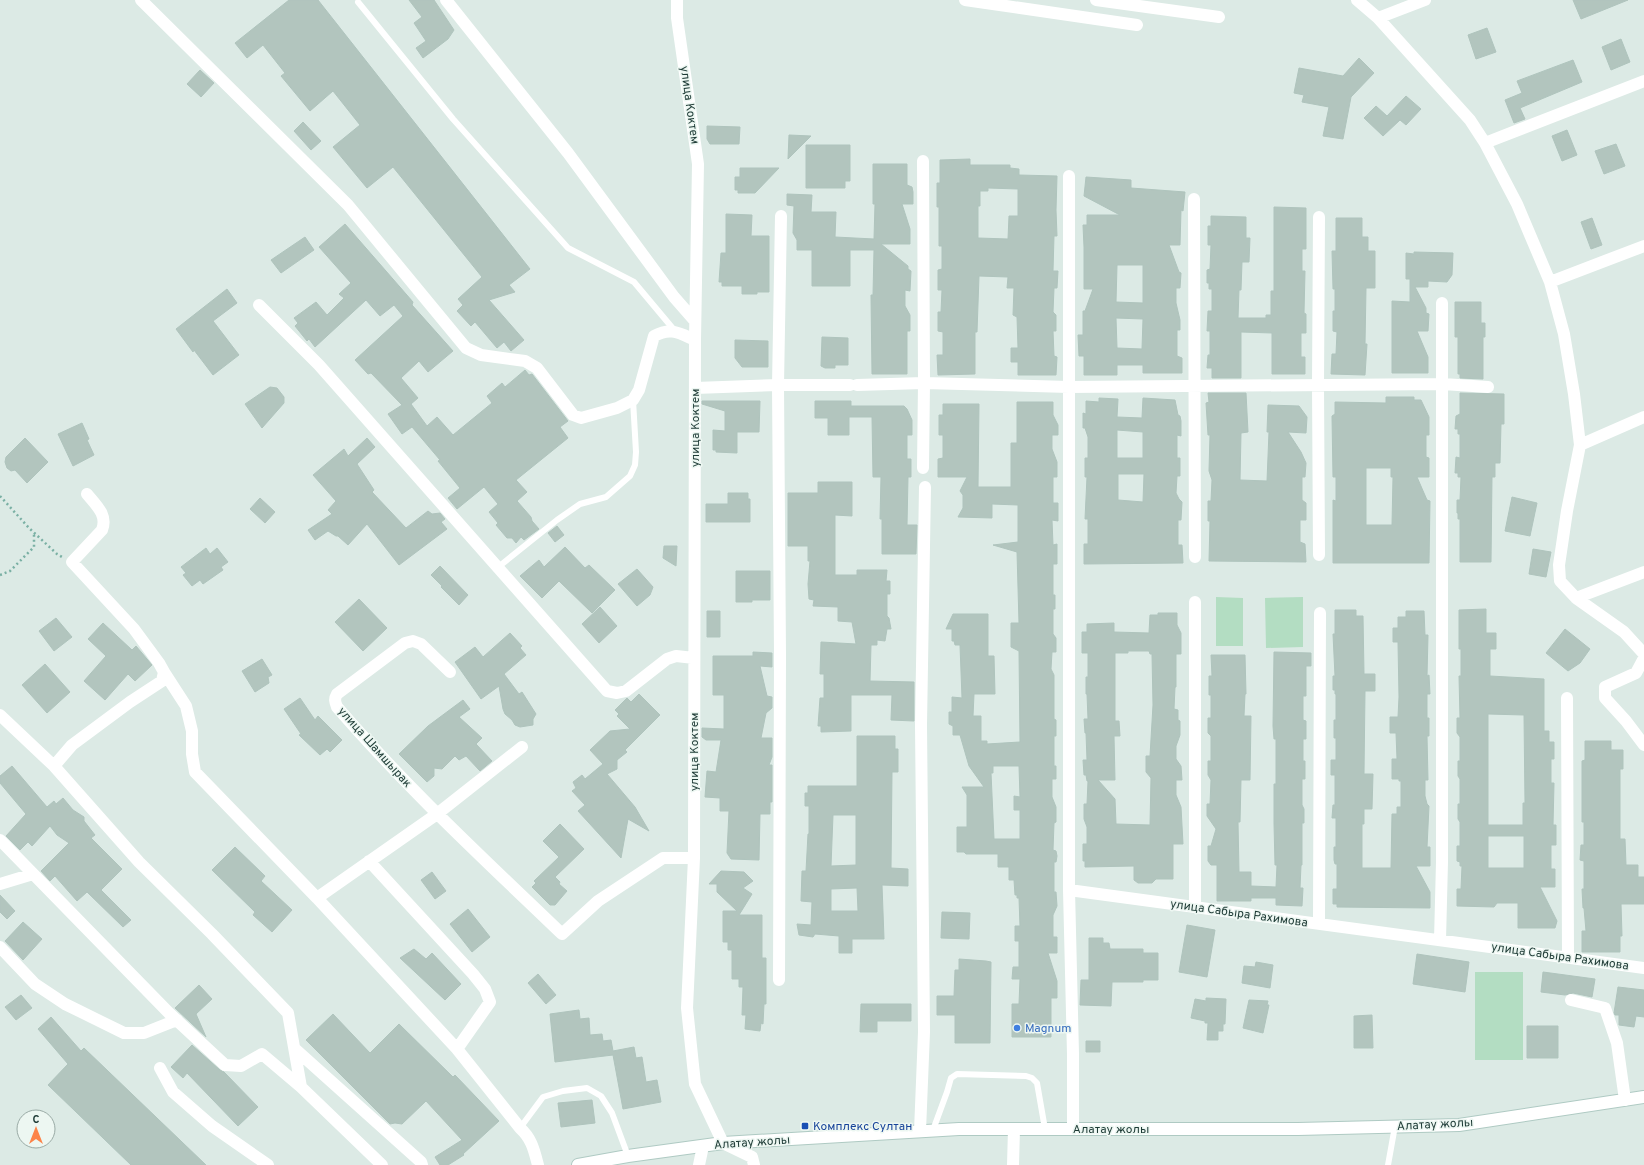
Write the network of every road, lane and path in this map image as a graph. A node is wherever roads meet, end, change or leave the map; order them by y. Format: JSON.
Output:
{"nodes":[{"id":1,"x":446,"y":0,"type":"edge"},
{"id":2,"x":677,"y":0,"type":"edge"},
{"id":3,"x":965,"y":0,"type":"edge"},
{"id":4,"x":1096,"y":0,"type":"edge"},
{"id":5,"x":1358,"y":0,"type":"edge"},
{"id":6,"x":1425,"y":0,"type":"edge"},
{"id":7,"x":145,"y":2,"type":"edge"},
{"id":8,"x":358,"y":2,"type":"dead end"},
{"id":9,"x":1219,"y":17,"type":"dead end"},
{"id":10,"x":1378,"y":18,"type":"junction"},
{"id":11,"x":1137,"y":25,"type":"dead end"},
{"id":12,"x":1644,"y":81,"type":"edge"},
{"id":13,"x":1485,"y":143,"type":"junction"},
{"id":14,"x":923,"y":160,"type":"dead end"},
{"id":15,"x":1069,"y":176,"type":"dead end"},
{"id":16,"x":1194,"y":199,"type":"dead end"},
{"id":17,"x":781,"y":216,"type":"dead end"},
{"id":18,"x":1319,"y":217,"type":"dead end"},
{"id":19,"x":1644,"y":246,"type":"edge"},
{"id":20,"x":1550,"y":282,"type":"junction"},
{"id":21,"x":1442,"y":303,"type":"dead end"},
{"id":22,"x":259,"y":305,"type":"dead end"},
{"id":23,"x":695,"y":321,"type":"junction"},
{"id":24,"x":675,"y":332,"type":"junction"},
{"id":25,"x":695,"y":340,"type":"junction"},
{"id":26,"x":924,"y":383,"type":"junction"},
{"id":27,"x":1318,"y":384,"type":"junction"},
{"id":28,"x":1443,"y":384,"type":"junction"},
{"id":29,"x":778,"y":386,"type":"junction"},
{"id":30,"x":1194,"y":386,"type":"junction"},
{"id":31,"x":1069,"y":387,"type":"junction"},
{"id":32,"x":1488,"y":387,"type":"dead end"},
{"id":33,"x":695,"y":388,"type":"junction"},
{"id":34,"x":633,"y":400,"type":"junction"},
{"id":35,"x":1644,"y":417,"type":"edge"},
{"id":36,"x":1580,"y":445,"type":"junction"},
{"id":37,"x":922,"y":468,"type":"dead end"},
{"id":38,"x":925,"y":488,"type":"dead end"},
{"id":39,"x":87,"y":494,"type":"dead end"},
{"id":40,"x":0,"y":496,"type":"edge"},
{"id":41,"x":34,"y":533,"type":"junction"},
{"id":42,"x":1319,"y":556,"type":"dead end"},
{"id":43,"x":1194,"y":557,"type":"dead end"},
{"id":44,"x":72,"y":562,"type":"junction"},
{"id":45,"x":497,"y":568,"type":"junction"},
{"id":46,"x":1644,"y":572,"type":"edge"},
{"id":47,"x":0,"y":575,"type":"edge"},
{"id":48,"x":1576,"y":598,"type":"junction"},
{"id":49,"x":1195,"y":602,"type":"dead end"},
{"id":50,"x":1320,"y":613,"type":"dead end"},
{"id":51,"x":1644,"y":654,"type":"edge"},
{"id":52,"x":694,"y":658,"type":"junction"},
{"id":53,"x":1644,"y":658,"type":"edge"},
{"id":54,"x":164,"y":672,"type":"junction"},
{"id":55,"x":450,"y":672,"type":"dead end"},
{"id":56,"x":1567,"y":698,"type":"dead end"},
{"id":57,"x":0,"y":715,"type":"edge"},
{"id":58,"x":1644,"y":745,"type":"edge"},
{"id":59,"x":522,"y":747,"type":"dead end"},
{"id":60,"x":54,"y":766,"type":"junction"},
{"id":61,"x":436,"y":814,"type":"junction"},
{"id":62,"x":0,"y":840,"type":"edge"},
{"id":63,"x":694,"y":858,"type":"junction"},
{"id":64,"x":369,"y":861,"type":"junction"},
{"id":65,"x":33,"y":874,"type":"junction"},
{"id":66,"x":0,"y":884,"type":"edge"},
{"id":67,"x":1069,"y":890,"type":"junction"},
{"id":68,"x":317,"y":898,"type":"junction"},
{"id":69,"x":1195,"y":906,"type":"junction"},
{"id":70,"x":1319,"y":924,"type":"junction"},
{"id":71,"x":1440,"y":940,"type":"junction"},
{"id":72,"x":0,"y":947,"type":"edge"},
{"id":73,"x":1568,"y":957,"type":"junction"},
{"id":74,"x":1644,"y":968,"type":"edge"},
{"id":75,"x":779,"y":980,"type":"dead end"},
{"id":76,"x":1571,"y":1000,"type":"dead end"},
{"id":77,"x":177,"y":1020,"type":"junction"},
{"id":78,"x":295,"y":1049,"type":"junction"},
{"id":79,"x":456,"y":1049,"type":"junction"},
{"id":80,"x":160,"y":1068,"type":"dead end"},
{"id":81,"x":301,"y":1086,"type":"junction"},
{"id":82,"x":1644,"y":1097,"type":"edge"},
{"id":83,"x":1625,"y":1100,"type":"junction"},
{"id":84,"x":1395,"y":1126,"type":"junction"},
{"id":85,"x":520,"y":1128,"type":"junction"},
{"id":86,"x":1014,"y":1129,"type":"junction"},
{"id":87,"x":1045,"y":1129,"type":"junction"},
{"id":88,"x":1072,"y":1129,"type":"junction"},
{"id":89,"x":933,"y":1130,"type":"junction"},
{"id":90,"x":920,"y":1131,"type":"junction"},
{"id":91,"x":724,"y":1143,"type":"junction"},
{"id":92,"x":703,"y":1146,"type":"junction"},
{"id":93,"x":628,"y":1156,"type":"junction"},
{"id":94,"x":603,"y":1163,"type":"edge"},
{"id":95,"x":268,"y":1165,"type":"edge"},
{"id":96,"x":382,"y":1165,"type":"edge"},
{"id":97,"x":422,"y":1165,"type":"edge"},
{"id":98,"x":538,"y":1165,"type":"edge"},
{"id":99,"x":578,"y":1165,"type":"edge"},
{"id":100,"x":699,"y":1165,"type":"edge"},
{"id":101,"x":754,"y":1165,"type":"edge"},
{"id":102,"x":1013,"y":1165,"type":"edge"},
{"id":103,"x":1388,"y":1165,"type":"edge"}],
"edges":[{"from":1,"to":23,"type":"street"},
{"from":2,"to":23,"type":"street","name":"улица Коктем"},
{"from":3,"to":11,"type":"street"},
{"from":4,"to":9,"type":"street"},
{"from":5,"to":10,"type":"street"},
{"from":6,"to":10,"type":"street"},
{"from":7,"to":34,"type":"street"},
{"from":8,"to":24,"type":"lane"},
{"from":10,"to":13,"type":"street"},
{"from":12,"to":13,"type":"street"},
{"from":13,"to":20,"type":"street"},
{"from":14,"to":26,"type":"street"},
{"from":15,"to":31,"type":"street"},
{"from":16,"to":30,"type":"street"},
{"from":17,"to":29,"type":"street"},
{"from":18,"to":27,"type":"street"},
{"from":19,"to":20,"type":"street"},
{"from":20,"to":36,"type":"street"},
{"from":21,"to":28,"type":"street"},
{"from":22,"to":45,"type":"street"},
{"from":23,"to":25,"type":"street","name":"улица Коктем"},
{"from":24,"to":25,"type":"street"},
{"from":24,"to":34,"type":"street"},
{"from":25,"to":33,"type":"street","name":"улица Коктем"},
{"from":26,"to":29,"type":"street"},
{"from":26,"to":31,"type":"street"},
{"from":26,"to":37,"type":"street"},
{"from":27,"to":28,"type":"street"},
{"from":27,"to":30,"type":"street"},
{"from":27,"to":42,"type":"street"},
{"from":28,"to":32,"type":"street"},
{"from":28,"to":71,"type":"street"},
{"from":29,"to":33,"type":"street"},
{"from":29,"to":75,"type":"street"},
{"from":30,"to":31,"type":"street"},
{"from":30,"to":43,"type":"street"},
{"from":31,"to":67,"type":"street"},
{"from":33,"to":52,"type":"street","name":"улица Коктем"},
{"from":34,"to":45,"type":"lane"},
{"from":35,"to":36,"type":"street"},
{"from":36,"to":48,"type":"street"},
{"from":38,"to":90,"type":"street"},
{"from":39,"to":44,"type":"street"},
{"from":40,"to":41,"type":"path"},
{"from":41,"to":44,"type":"path"},
{"from":41,"to":47,"type":"path"},
{"from":44,"to":54,"type":"street"},
{"from":45,"to":52,"type":"street"},
{"from":46,"to":48,"type":"street"},
{"from":48,"to":51,"type":"street"},
{"from":49,"to":69,"type":"street"},
{"from":50,"to":70,"type":"street"},
{"from":52,"to":63,"type":"street","name":"улица Коктем"},
{"from":53,"to":58,"type":"street"},
{"from":54,"to":60,"type":"street"},
{"from":54,"to":68,"type":"street"},
{"from":55,"to":61,"type":"street","name":"улица Шамшырак"},
{"from":56,"to":73,"type":"street"},
{"from":57,"to":60,"type":"street"},
{"from":59,"to":61,"type":"street"},
{"from":60,"to":78,"type":"street"},
{"from":61,"to":63,"type":"street"},
{"from":61,"to":64,"type":"street"},
{"from":62,"to":65,"type":"street"},
{"from":63,"to":91,"type":"street","name":"улица Коктем"},
{"from":64,"to":68,"type":"street"},
{"from":64,"to":79,"type":"street"},
{"from":65,"to":66,"type":"street"},
{"from":65,"to":77,"type":"street"},
{"from":67,"to":69,"type":"street","name":"улица Сабыра Рахимова"},
{"from":67,"to":88,"type":"street"},
{"from":68,"to":79,"type":"street"},
{"from":69,"to":70,"type":"street","name":"улица Сабыра Рахимова"},
{"from":70,"to":71,"type":"street","name":"улица Сабыра Рахимова"},
{"from":71,"to":73,"type":"street","name":"улица Сабыра Рахимова"},
{"from":72,"to":77,"type":"street"},
{"from":73,"to":74,"type":"street","name":"улица Сабыра Рахимова"},
{"from":76,"to":83,"type":"street"},
{"from":77,"to":81,"type":"street"},
{"from":78,"to":81,"type":"street"},
{"from":78,"to":97,"type":"street"},
{"from":79,"to":85,"type":"street"},
{"from":80,"to":95,"type":"street"},
{"from":81,"to":96,"type":"street"},
{"from":82,"to":83,"type":"street","name":"Алатау жолы"},
{"from":83,"to":84,"type":"street","name":"Алатау жолы"},
{"from":84,"to":88,"type":"street","name":"Алатау жолы"},
{"from":84,"to":103,"type":"lane"},
{"from":85,"to":93,"type":"lane"},
{"from":85,"to":98,"type":"street"},
{"from":86,"to":87,"type":"street","name":"Алатау жолы"},
{"from":86,"to":89,"type":"street","name":"Алатау жолы"},
{"from":86,"to":102,"type":"street"},
{"from":87,"to":88,"type":"street","name":"Алатау жолы"},
{"from":87,"to":89,"type":"lane"},
{"from":89,"to":90,"type":"street","name":"Алатау жолы"},
{"from":90,"to":91,"type":"street","name":"Алатау жолы"},
{"from":91,"to":92,"type":"street","name":"Алатау жолы"},
{"from":91,"to":101,"type":"street"},
{"from":92,"to":93,"type":"street","name":"Алатау жолы"},
{"from":92,"to":100,"type":"street"},
{"from":93,"to":94,"type":"street","name":"Алатау жолы"},
{"from":94,"to":99,"type":"street","name":"Алатау жолы"}]}
